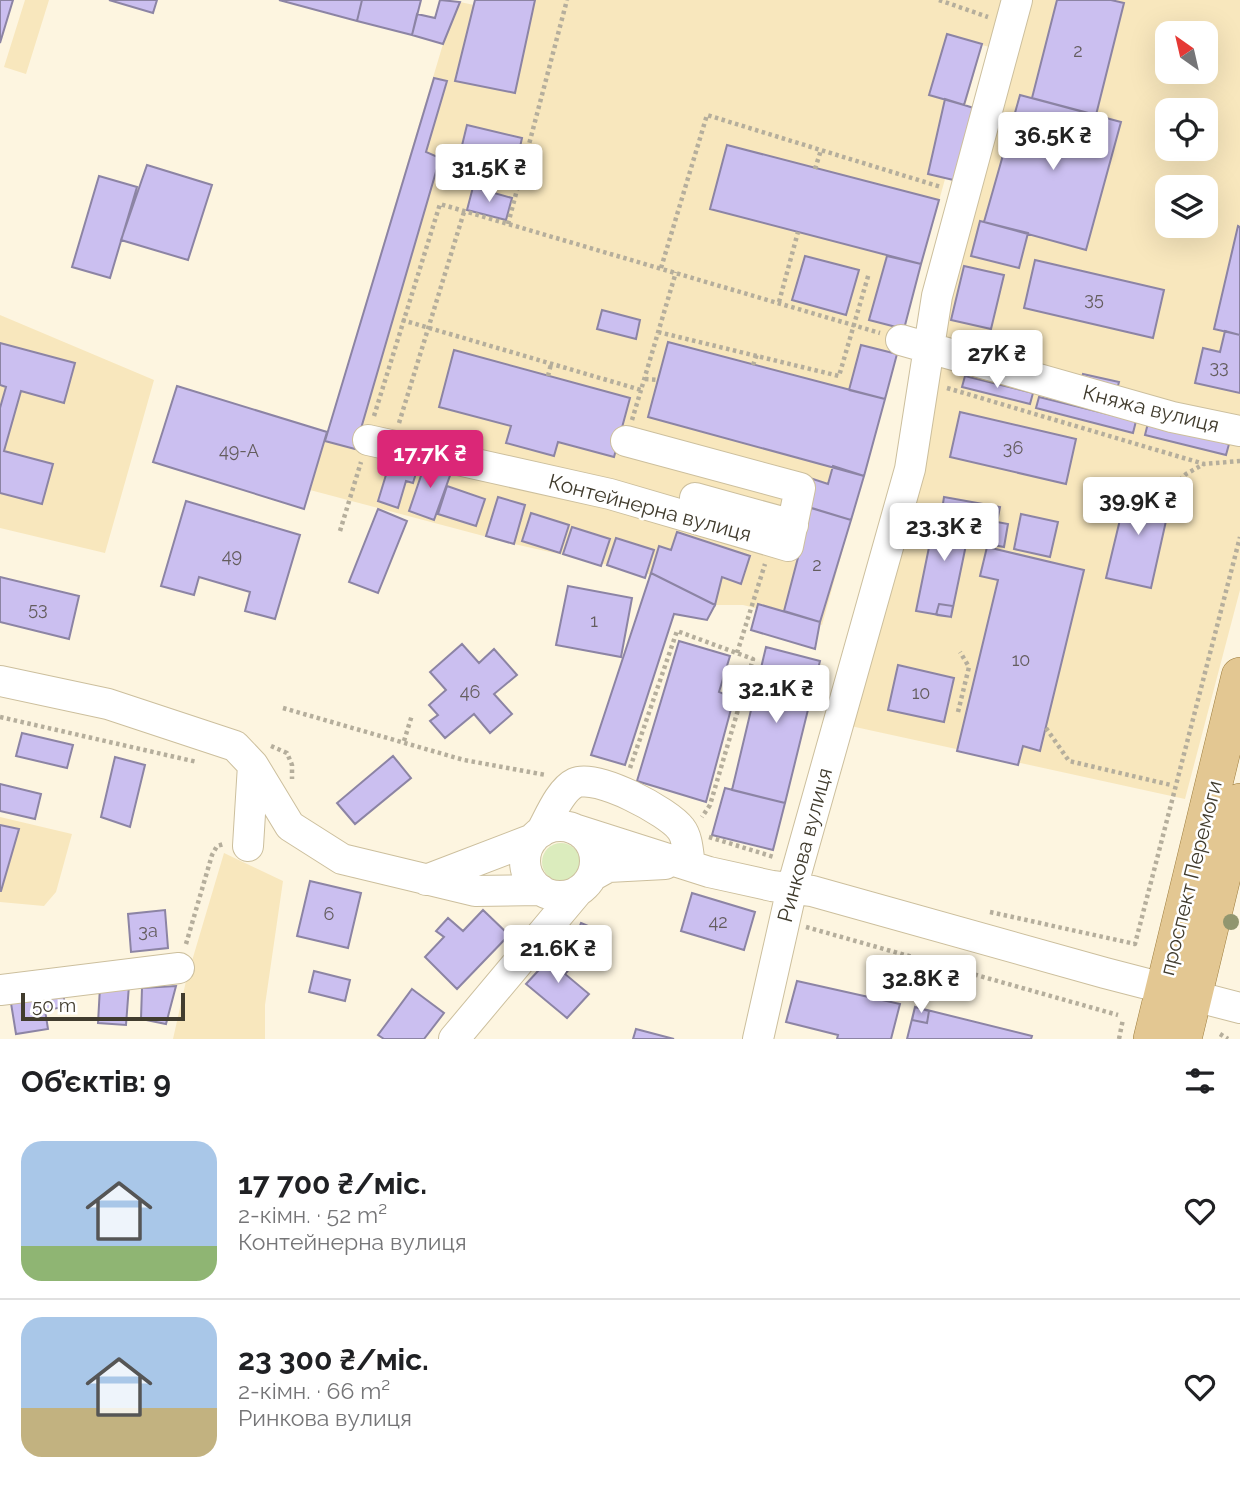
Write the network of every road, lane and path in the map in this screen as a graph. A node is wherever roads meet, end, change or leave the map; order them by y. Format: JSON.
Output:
{"nodes":[{"id":1,"x":567,"y":0,"type":"edge"},
{"id":2,"x":940,"y":0,"type":"edge"},
{"id":3,"x":1015,"y":10,"type":"edge"},
{"id":4,"x":821,"y":150,"type":"junction"},
{"id":5,"x":815,"y":169,"type":"dead end"},
{"id":6,"x":965,"y":194,"type":"junction"},
{"id":7,"x":464,"y":212,"type":"junction"},
{"id":8,"x":508,"y":224,"type":"junction"},
{"id":9,"x":798,"y":232,"type":"dead end"},
{"id":10,"x":661,"y":268,"type":"junction"},
{"id":11,"x":676,"y":272,"type":"junction"},
{"id":12,"x":869,"y":274,"type":"dead end"},
{"id":13,"x":779,"y":302,"type":"junction"},
{"id":14,"x":402,"y":320,"type":"junction"},
{"id":15,"x":855,"y":324,"type":"junction"},
{"id":16,"x":428,"y":328,"type":"junction"},
{"id":17,"x":659,"y":332,"type":"junction"},
{"id":18,"x":901,"y":340,"type":"joint"},
{"id":19,"x":930,"y":348,"type":"junction"},
{"id":20,"x":757,"y":354,"type":"junction"},
{"id":21,"x":551,"y":364,"type":"junction"},
{"id":22,"x":753,"y":365,"type":"dead end"},
{"id":23,"x":548,"y":376,"type":"dead end"},
{"id":24,"x":645,"y":379,"type":"junction"},
{"id":25,"x":658,"y":380,"type":"dead end"},
{"id":26,"x":924,"y":382,"type":"junction"},
{"id":27,"x":1240,"y":431,"type":"edge"},
{"id":28,"x":380,"y":442,"type":"junction"},
{"id":29,"x":621,"y":457,"type":"dead end"},
{"id":30,"x":1240,"y":461,"type":"edge"},
{"id":31,"x":1204,"y":464,"type":"junction"},
{"id":32,"x":1160,"y":500,"type":"dead end"},
{"id":33,"x":787,"y":524,"type":"junction"},
{"id":34,"x":340,"y":531,"type":"dead end"},
{"id":35,"x":1240,"y":537,"type":"edge"},
{"id":36,"x":960,"y":652,"type":"dead end"},
{"id":37,"x":737,"y":653,"type":"junction"},
{"id":38,"x":1240,"y":676,"type":"edge"},
{"id":39,"x":0,"y":681,"type":"edge"},
{"id":40,"x":283,"y":708,"type":"dead end"},
{"id":41,"x":958,"y":712,"type":"dead end"},
{"id":42,"x":412,"y":715,"type":"dead end"},
{"id":43,"x":0,"y":717,"type":"edge"},
{"id":44,"x":1046,"y":728,"type":"dead end"},
{"id":45,"x":404,"y":741,"type":"junction"},
{"id":46,"x":260,"y":754,"type":"junction"},
{"id":47,"x":202,"y":763,"type":"dead end"},
{"id":48,"x":629,"y":772,"type":"dead end"},
{"id":49,"x":546,"y":775,"type":"dead end"},
{"id":50,"x":1171,"y":785,"type":"dead end"},
{"id":51,"x":292,"y":788,"type":"dead end"},
{"id":52,"x":1240,"y":802,"type":"edge"},
{"id":53,"x":575,"y":829,"type":"junction"},
{"id":54,"x":691,"y":833,"type":"junction"},
{"id":55,"x":537,"y":835,"type":"junction"},
{"id":56,"x":248,"y":846,"type":"joint"},
{"id":57,"x":767,"y":854,"type":"dead end"},
{"id":58,"x":690,"y":865,"type":"junction"},
{"id":59,"x":425,"y":880,"type":"junction"},
{"id":60,"x":792,"y":888,"type":"junction"},
{"id":61,"x":562,"y":895,"type":"junction"},
{"id":62,"x":805,"y":927,"type":"dead end"},
{"id":63,"x":1135,"y":944,"type":"dead end"},
{"id":64,"x":179,"y":968,"type":"joint"},
{"id":65,"x":0,"y":990,"type":"edge"},
{"id":66,"x":1179,"y":993,"type":"junction"},
{"id":67,"x":1240,"y":1008,"type":"edge"},
{"id":68,"x":1118,"y":1015,"type":"dead end"},
{"id":69,"x":1138,"y":1029,"type":"edge"},
{"id":70,"x":1220,"y":1034,"type":"dead end"},
{"id":71,"x":454,"y":1039,"type":"edge"},
{"id":72,"x":758,"y":1039,"type":"edge"},
{"id":73,"x":1119,"y":1039,"type":"edge"},
{"id":74,"x":1183,"y":1039,"type":"edge"},
{"id":75,"x":1228,"y":1039,"type":"edge"}],
"edges":[{"from":1,"to":8,"type":"path"},
{"from":2,"to":3,"type":"path"},
{"from":3,"to":6,"type":"street","name":"Ринкова вулиця"},
{"from":4,"to":5,"type":"path"},
{"from":4,"to":6,"type":"path"},
{"from":4,"to":10,"type":"path"},
{"from":6,"to":19,"type":"street","name":"Ринкова вулиця"},
{"from":7,"to":8,"type":"path"},
{"from":7,"to":14,"type":"path"},
{"from":7,"to":16,"type":"path"},
{"from":8,"to":10,"type":"path"},
{"from":9,"to":13,"type":"path"},
{"from":10,"to":11,"type":"path"},
{"from":11,"to":13,"type":"path"},
{"from":11,"to":17,"type":"path"},
{"from":12,"to":15,"type":"path"},
{"from":13,"to":15,"type":"path"},
{"from":14,"to":16,"type":"path"},
{"from":14,"to":28,"type":"path"},
{"from":15,"to":18,"type":"path"},
{"from":15,"to":20,"type":"path"},
{"from":16,"to":21,"type":"path"},
{"from":16,"to":28,"type":"path"},
{"from":17,"to":20,"type":"path"},
{"from":17,"to":24,"type":"path"},
{"from":18,"to":19,"type":"street","name":"Княжа вулиця"},
{"from":19,"to":26,"type":"street","name":"Ринкова вулиця"},
{"from":19,"to":27,"type":"street","name":"Княжа вулиця"},
{"from":20,"to":22,"type":"path"},
{"from":21,"to":23,"type":"path"},
{"from":21,"to":24,"type":"path"},
{"from":24,"to":25,"type":"path"},
{"from":26,"to":31,"type":"path"},
{"from":26,"to":60,"type":"street","name":"Ринкова вулиця"},
{"from":28,"to":33,"type":"street","name":"Контейнерна вулиця"},
{"from":28,"to":34,"type":"path"},
{"from":29,"to":33,"type":"street","name":"Контейнерна вулиця"},
{"from":30,"to":31,"type":"path"},
{"from":31,"to":32,"type":"path"},
{"from":33,"to":37,"type":"path"},
{"from":35,"to":63,"type":"path"},
{"from":36,"to":41,"type":"path"},
{"from":37,"to":48,"type":"path"},
{"from":37,"to":54,"type":"path"},
{"from":38,"to":66,"type":"main road","name":"проспект Перемоги"},
{"from":39,"to":46,"type":"street"},
{"from":40,"to":45,"type":"path"},
{"from":42,"to":45,"type":"path"},
{"from":43,"to":47,"type":"path"},
{"from":44,"to":50,"type":"path"},
{"from":45,"to":49,"type":"path"},
{"from":46,"to":51,"type":"path"},
{"from":46,"to":56,"type":"street"},
{"from":46,"to":59,"type":"street"},
{"from":52,"to":66,"type":"main road","name":"проспект Перемоги"},
{"from":53,"to":55,"type":"street"},
{"from":53,"to":58,"type":"street"},
{"from":53,"to":61,"type":"street"},
{"from":54,"to":55,"type":"street"},
{"from":54,"to":57,"type":"path"},
{"from":54,"to":58,"type":"street"},
{"from":55,"to":59,"type":"street"},
{"from":55,"to":61,"type":"street"},
{"from":56,"to":64,"type":"path"},
{"from":58,"to":60,"type":"street"},
{"from":58,"to":61,"type":"street"},
{"from":59,"to":61,"type":"street"},
{"from":60,"to":66,"type":"street"},
{"from":60,"to":72,"type":"street","name":"Ринкова вулиця"},
{"from":61,"to":71,"type":"street"},
{"from":62,"to":68,"type":"path"},
{"from":64,"to":65,"type":"street"},
{"from":66,"to":67,"type":"street"},
{"from":66,"to":69,"type":"main road","name":"проспект Перемоги"},
{"from":66,"to":74,"type":"main road","name":"проспект Перемоги"},
{"from":69,"to":73,"type":"path"},
{"from":70,"to":75,"type":"path"}]}
